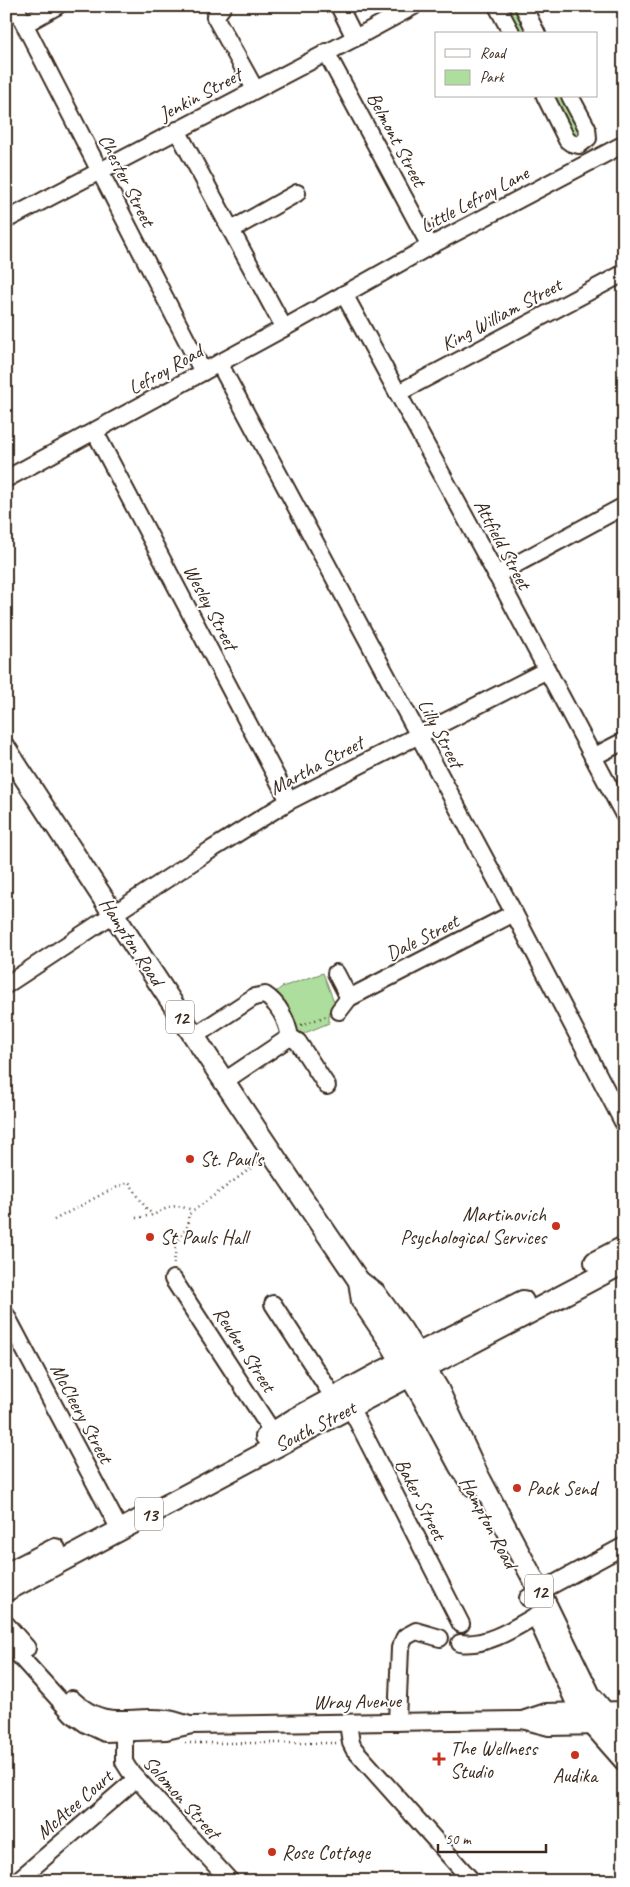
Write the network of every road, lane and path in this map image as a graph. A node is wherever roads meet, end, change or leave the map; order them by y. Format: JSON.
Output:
{"nodes":[{"id":1,"x":15,"y":6,"type":"edge"},
{"id":2,"x":57,"y":6,"type":"edge"},
{"id":3,"x":223,"y":6,"type":"edge"},
{"id":4,"x":339,"y":6,"type":"edge"},
{"id":5,"x":414,"y":6,"type":"edge"},
{"id":6,"x":497,"y":6,"type":"edge"},
{"id":7,"x":523,"y":6,"type":"edge"},
{"id":8,"x":25,"y":24,"type":"junction"},
{"id":9,"x":511,"y":32,"type":"edge"},
{"id":10,"x":536,"y":32,"type":"edge"},
{"id":11,"x":355,"y":38,"type":"junction"},
{"id":12,"x":326,"y":52,"type":"junction"},
{"id":13,"x":255,"y":89,"type":"junction"},
{"id":14,"x":546,"y":98,"type":"edge"},
{"id":15,"x":571,"y":98,"type":"edge"},
{"id":16,"x":177,"y":130,"type":"junction"},
{"id":17,"x":624,"y":144,"type":"edge"},
{"id":18,"x":99,"y":172,"type":"junction"},
{"id":19,"x":297,"y":193,"type":"dead end"},
{"id":20,"x":6,"y":220,"type":"edge"},
{"id":21,"x":230,"y":230,"type":"junction"},
{"id":22,"x":430,"y":246,"type":"junction"},
{"id":23,"x":624,"y":273,"type":"edge"},
{"id":24,"x":344,"y":294,"type":"junction"},
{"id":25,"x":284,"y":328,"type":"junction"},
{"id":26,"x":219,"y":363,"type":"junction"},
{"id":27,"x":203,"y":372,"type":"junction"},
{"id":28,"x":398,"y":393,"type":"junction"},
{"id":29,"x":95,"y":432,"type":"junction"},
{"id":30,"x":6,"y":479,"type":"edge"},
{"id":31,"x":624,"y":506,"type":"edge"},
{"id":32,"x":496,"y":575,"type":"junction"},
{"id":33,"x":547,"y":670,"type":"junction"},
{"id":34,"x":418,"y":736,"type":"junction"},
{"id":35,"x":624,"y":741,"type":"edge"},
{"id":36,"x":6,"y":749,"type":"edge"},
{"id":37,"x":593,"y":757,"type":"junction"},
{"id":38,"x":289,"y":801,"type":"junction"},
{"id":39,"x":624,"y":815,"type":"edge"},
{"id":40,"x":514,"y":913,"type":"junction"},
{"id":41,"x":115,"y":915,"type":"junction"},
{"id":42,"x":336,"y":973,"type":"dead end"},
{"id":43,"x":6,"y":985,"type":"edge"},
{"id":44,"x":349,"y":998,"type":"junction"},
{"id":45,"x":339,"y":1012,"type":"joint"},
{"id":46,"x":289,"y":1031,"type":"junction"},
{"id":47,"x":194,"y":1037,"type":"junction"},
{"id":48,"x":223,"y":1082,"type":"junction"},
{"id":49,"x":327,"y":1086,"type":"dead end"},
{"id":50,"x":624,"y":1124,"type":"edge"},
{"id":51,"x":271,"y":1154,"type":"junction"},
{"id":52,"x":193,"y":1210,"type":"junction"},
{"id":53,"x":153,"y":1215,"type":"junction"},
{"id":54,"x":136,"y":1218,"type":"dead end"},
{"id":55,"x":54,"y":1220,"type":"dead end"},
{"id":56,"x":624,"y":1247,"type":"edge"},
{"id":57,"x":624,"y":1263,"type":"edge"},
{"id":58,"x":173,"y":1279,"type":"joint"},
{"id":59,"x":273,"y":1304,"type":"dead end"},
{"id":60,"x":6,"y":1315,"type":"edge"},
{"id":61,"x":413,"y":1365,"type":"junction"},
{"id":62,"x":343,"y":1399,"type":"junction"},
{"id":63,"x":275,"y":1439,"type":"junction"},
{"id":64,"x":117,"y":1525,"type":"junction"},
{"id":65,"x":624,"y":1546,"type":"edge"},
{"id":66,"x":64,"y":1560,"type":"junction"},
{"id":67,"x":6,"y":1574,"type":"edge"},
{"id":68,"x":6,"y":1582,"type":"edge"},
{"id":69,"x":6,"y":1590,"type":"edge"},
{"id":70,"x":535,"y":1602,"type":"junction"},
{"id":71,"x":6,"y":1624,"type":"edge"},
{"id":72,"x":461,"y":1624,"type":"dead end"},
{"id":73,"x":440,"y":1638,"type":"dead end"},
{"id":74,"x":6,"y":1641,"type":"edge"},
{"id":75,"x":460,"y":1643,"type":"dead end"},
{"id":76,"x":580,"y":1710,"type":"junction"},
{"id":77,"x":597,"y":1717,"type":"junction"},
{"id":78,"x":522,"y":1720,"type":"junction"},
{"id":79,"x":397,"y":1722,"type":"junction"},
{"id":80,"x":348,"y":1723,"type":"junction"},
{"id":81,"x":621,"y":1724,"type":"edge"},
{"id":82,"x":124,"y":1726,"type":"junction"},
{"id":83,"x":182,"y":1743,"type":"dead end"},
{"id":84,"x":336,"y":1743,"type":"dead end"},
{"id":85,"x":624,"y":1760,"type":"edge"},
{"id":86,"x":136,"y":1779,"type":"junction"},
{"id":87,"x":17,"y":1881,"type":"edge"},
{"id":88,"x":230,"y":1881,"type":"edge"},
{"id":89,"x":472,"y":1881,"type":"edge"}],
"edges":[{"from":1,"to":8,"type":"street","name":"Chester Street"},
{"from":2,"to":8,"type":"street"},
{"from":3,"to":13,"type":"street"},
{"from":4,"to":11,"type":"street"},
{"from":5,"to":11,"type":"street","name":"Jenkin Street"},
{"from":6,"to":9,"type":"street"},
{"from":7,"to":10,"type":"street"},
{"from":8,"to":18,"type":"street","name":"Chester Street"},
{"from":11,"to":12,"type":"street","name":"Jenkin Street"},
{"from":12,"to":13,"type":"street","name":"Jenkin Street"},
{"from":12,"to":22,"type":"street","name":"Belmont Street"},
{"from":13,"to":16,"type":"street","name":"Jenkin Street"},
{"from":14,"to":15,"type":"street"},
{"from":16,"to":18,"type":"street","name":"Jenkin Street"},
{"from":16,"to":21,"type":"street"},
{"from":17,"to":22,"type":"street","name":"Little Lefroy Lane"},
{"from":18,"to":20,"type":"street","name":"Jenkin Street"},
{"from":18,"to":27,"type":"street","name":"Chester Street"},
{"from":19,"to":21,"type":"street"},
{"from":21,"to":25,"type":"street"},
{"from":22,"to":24,"type":"street","name":"Little Lefroy Lane"},
{"from":23,"to":28,"type":"street","name":"King William Street"},
{"from":24,"to":25,"type":"street","name":"Lefroy Road"},
{"from":24,"to":28,"type":"street","name":"Attfield Street"},
{"from":25,"to":26,"type":"street","name":"Lefroy Road"},
{"from":26,"to":27,"type":"street","name":"Lefroy Road"},
{"from":26,"to":34,"type":"street","name":"Lilly Street"},
{"from":27,"to":29,"type":"street","name":"Lefroy Road"},
{"from":28,"to":32,"type":"street","name":"Attfield Street"},
{"from":29,"to":30,"type":"street","name":"Lefroy Road"},
{"from":29,"to":38,"type":"street","name":"Wesley Street"},
{"from":31,"to":32,"type":"street"},
{"from":32,"to":33,"type":"street","name":"Attfield Street"},
{"from":33,"to":34,"type":"street","name":"Martha Street"},
{"from":33,"to":37,"type":"street","name":"Attfield Street"},
{"from":34,"to":38,"type":"street","name":"Martha Street"},
{"from":34,"to":40,"type":"street","name":"Lilly Street"},
{"from":35,"to":37,"type":"street"},
{"from":36,"to":41,"type":"main road","name":"Hampton Road","number":"12"},
{"from":37,"to":39,"type":"street","name":"Attfield Street"},
{"from":38,"to":41,"type":"street","name":"Martha Street"},
{"from":40,"to":44,"type":"street","name":"Dale Street"},
{"from":40,"to":50,"type":"street","name":"Lilly Street"},
{"from":41,"to":43,"type":"street","name":"Martha Street"},
{"from":41,"to":47,"type":"main road","name":"Hampton Road","number":"12"},
{"from":42,"to":44,"type":"street"},
{"from":44,"to":45,"type":"street","name":"Dale Street"},
{"from":45,"to":46,"type":"path"},
{"from":46,"to":47,"type":"street"},
{"from":46,"to":48,"type":"street"},
{"from":46,"to":49,"type":"street"},
{"from":47,"to":48,"type":"main road","name":"Hampton Road","number":"12"},
{"from":48,"to":51,"type":"main road","name":"Hampton Road","number":"12"},
{"from":51,"to":52,"type":"path"},
{"from":51,"to":61,"type":"main road","name":"Hampton Road","number":"12"},
{"from":52,"to":53,"type":"path"},
{"from":52,"to":58,"type":"path"},
{"from":53,"to":54,"type":"path"},
{"from":53,"to":55,"type":"path"},
{"from":56,"to":61,"type":"main road","name":"South Street","number":"13"},
{"from":57,"to":61,"type":"main road","name":"South Street","number":"13"},
{"from":58,"to":63,"type":"street","name":"Reuben Street"},
{"from":59,"to":62,"type":"street","name":"Baker Street"},
{"from":60,"to":64,"type":"street","name":"McCleery Street"},
{"from":61,"to":62,"type":"main road","name":"South Street","number":"13"},
{"from":61,"to":70,"type":"main road","name":"Hampton Road","number":"12"},
{"from":62,"to":63,"type":"main road","name":"South Street","number":"13"},
{"from":62,"to":72,"type":"street","name":"Baker Street"},
{"from":63,"to":64,"type":"main road","name":"South Street","number":"13"},
{"from":64,"to":66,"type":"main road","name":"South Street","number":"13"},
{"from":64,"to":67,"type":"main road","name":"South Street","number":"13"},
{"from":65,"to":70,"type":"street"},
{"from":66,"to":68,"type":"main road"},
{"from":66,"to":69,"type":"main road","name":"South Street","number":"13"},
{"from":70,"to":75,"type":"street"},
{"from":70,"to":76,"type":"main road","name":"Hampton Road","number":"12"},
{"from":70,"to":77,"type":"main road","name":"Hampton Road","number":"12"},
{"from":71,"to":82,"type":"street"},
{"from":73,"to":79,"type":"street"},
{"from":74,"to":82,"type":"street"},
{"from":76,"to":77,"type":"main road","name":"Hampton Road","number":"12"},
{"from":76,"to":78,"type":"street","name":"Wray Avenue"},
{"from":77,"to":78,"type":"street","name":"Wray Avenue"},
{"from":77,"to":81,"type":"main road","name":"Hampton Road","number":"12"},
{"from":77,"to":85,"type":"main road","name":"Hampton Road","number":"12"},
{"from":78,"to":79,"type":"street","name":"Wray Avenue"},
{"from":79,"to":80,"type":"street","name":"Wray Avenue"},
{"from":80,"to":82,"type":"street","name":"Wray Avenue"},
{"from":80,"to":89,"type":"street"},
{"from":82,"to":86,"type":"street","name":"Solomon Street"},
{"from":83,"to":84,"type":"path"},
{"from":86,"to":87,"type":"street","name":"McAtee Court"},
{"from":86,"to":88,"type":"street","name":"Solomon Street"}]}
